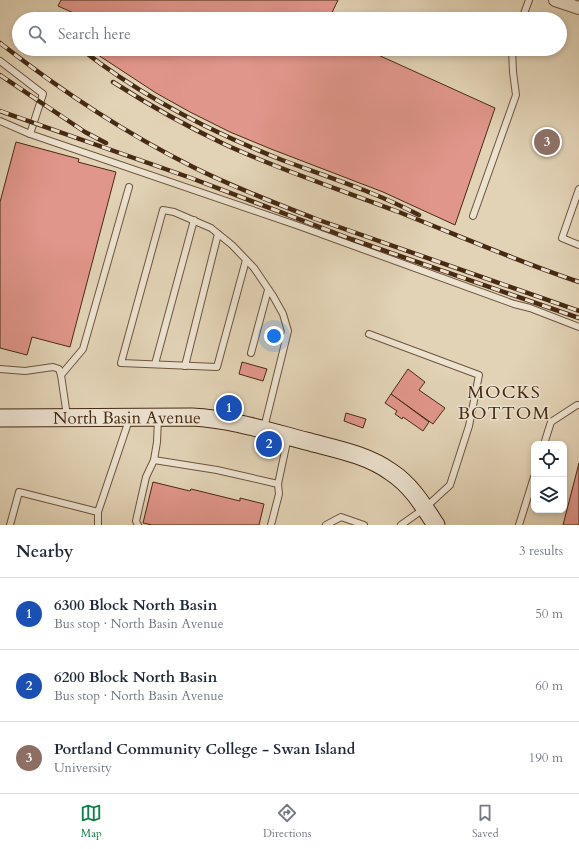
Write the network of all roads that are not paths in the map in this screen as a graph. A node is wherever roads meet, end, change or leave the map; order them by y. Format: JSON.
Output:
{"nodes":[{"id":1,"x":529,"y":0,"type":"edge"},
{"id":2,"x":555,"y":0,"type":"edge"},
{"id":3,"x":579,"y":8,"type":"edge"},
{"id":4,"x":525,"y":12,"type":"edge"},
{"id":5,"x":512,"y":56,"type":"edge"},
{"id":6,"x":0,"y":61,"type":"edge"},
{"id":7,"x":0,"y":121,"type":"edge"},
{"id":8,"x":30,"y":134,"type":"junction"},
{"id":9,"x":129,"y":187,"type":"dead end"},
{"id":10,"x":579,"y":189,"type":"edge"},
{"id":11,"x":473,"y":216,"type":"dead end"},
{"id":12,"x":194,"y":220,"type":"junction"},
{"id":13,"x":218,"y":234,"type":"junction"},
{"id":14,"x":579,"y":245,"type":"edge"},
{"id":15,"x":246,"y":260,"type":"junction"},
{"id":16,"x":268,"y":290,"type":"junction"},
{"id":17,"x":579,"y":327,"type":"edge"},
{"id":18,"x":369,"y":334,"type":"dead end"},
{"id":19,"x":251,"y":353,"type":"dead end"},
{"id":20,"x":154,"y":364,"type":"junction"},
{"id":21,"x":185,"y":366,"type":"junction"},
{"id":22,"x":0,"y":369,"type":"edge"},
{"id":23,"x":61,"y":375,"type":"junction"},
{"id":24,"x":579,"y":405,"type":"edge"},
{"id":25,"x":130,"y":417,"type":"junction"},
{"id":26,"x":158,"y":417,"type":"junction"},
{"id":27,"x":0,"y":418,"type":"edge"},
{"id":28,"x":67,"y":418,"type":"junction"},
{"id":29,"x":264,"y":430,"type":"junction"},
{"id":30,"x":288,"y":436,"type":"junction"},
{"id":31,"x":545,"y":441,"type":"edge"},
{"id":32,"x":154,"y":460,"type":"junction"},
{"id":33,"x":278,"y":484,"type":"junction"},
{"id":34,"x":531,"y":487,"type":"edge"},
{"id":35,"x":426,"y":508,"type":"junction"},
{"id":36,"x":98,"y":512,"type":"junction"},
{"id":37,"x":10,"y":525,"type":"edge"},
{"id":38,"x":98,"y":525,"type":"edge"},
{"id":39,"x":138,"y":525,"type":"edge"},
{"id":40,"x":271,"y":525,"type":"edge"},
{"id":41,"x":326,"y":525,"type":"edge"},
{"id":42,"x":364,"y":525,"type":"edge"},
{"id":43,"x":401,"y":525,"type":"edge"},
{"id":44,"x":436,"y":525,"type":"edge"},
{"id":45,"x":519,"y":525,"type":"edge"}],
"edges":[{"from":1,"to":4,"type":"lane"},
{"from":2,"to":3,"type":"street"},
{"from":5,"to":11,"type":"lane"},
{"from":6,"to":8,"type":"lane"},
{"from":7,"to":8,"type":"lane"},
{"from":8,"to":17,"type":"lane"},
{"from":9,"to":23,"type":"lane"},
{"from":10,"to":14,"type":"lane"},
{"from":12,"to":13,"type":"lane"},
{"from":12,"to":20,"type":"lane"},
{"from":12,"to":20,"type":"lane"},
{"from":13,"to":15,"type":"lane"},
{"from":13,"to":21,"type":"lane"},
{"from":15,"to":16,"type":"lane"},
{"from":15,"to":21,"type":"lane"},
{"from":16,"to":19,"type":"lane"},
{"from":16,"to":29,"type":"lane"},
{"from":18,"to":35,"type":"lane"},
{"from":20,"to":21,"type":"lane"},
{"from":22,"to":23,"type":"lane"},
{"from":23,"to":28,"type":"lane"},
{"from":24,"to":31,"type":"lane"},
{"from":25,"to":26,"type":"street","name":"North Basin Avenue"},
{"from":25,"to":28,"type":"street","name":"North Basin Avenue"},
{"from":25,"to":36,"type":"lane"},
{"from":26,"to":29,"type":"street","name":"North Basin Avenue"},
{"from":26,"to":32,"type":"lane"},
{"from":27,"to":28,"type":"street","name":"North Basin Avenue"},
{"from":29,"to":30,"type":"street","name":"North Basin Avenue"},
{"from":30,"to":33,"type":"lane"},
{"from":30,"to":35,"type":"street","name":"North Basin Avenue"},
{"from":32,"to":33,"type":"lane"},
{"from":32,"to":39,"type":"lane"},
{"from":33,"to":40,"type":"lane"},
{"from":34,"to":45,"type":"lane"},
{"from":35,"to":43,"type":"lane"},
{"from":35,"to":44,"type":"street","name":"North Basin Avenue"},
{"from":36,"to":37,"type":"lane"},
{"from":36,"to":38,"type":"lane"},
{"from":41,"to":42,"type":"lane"}]}
